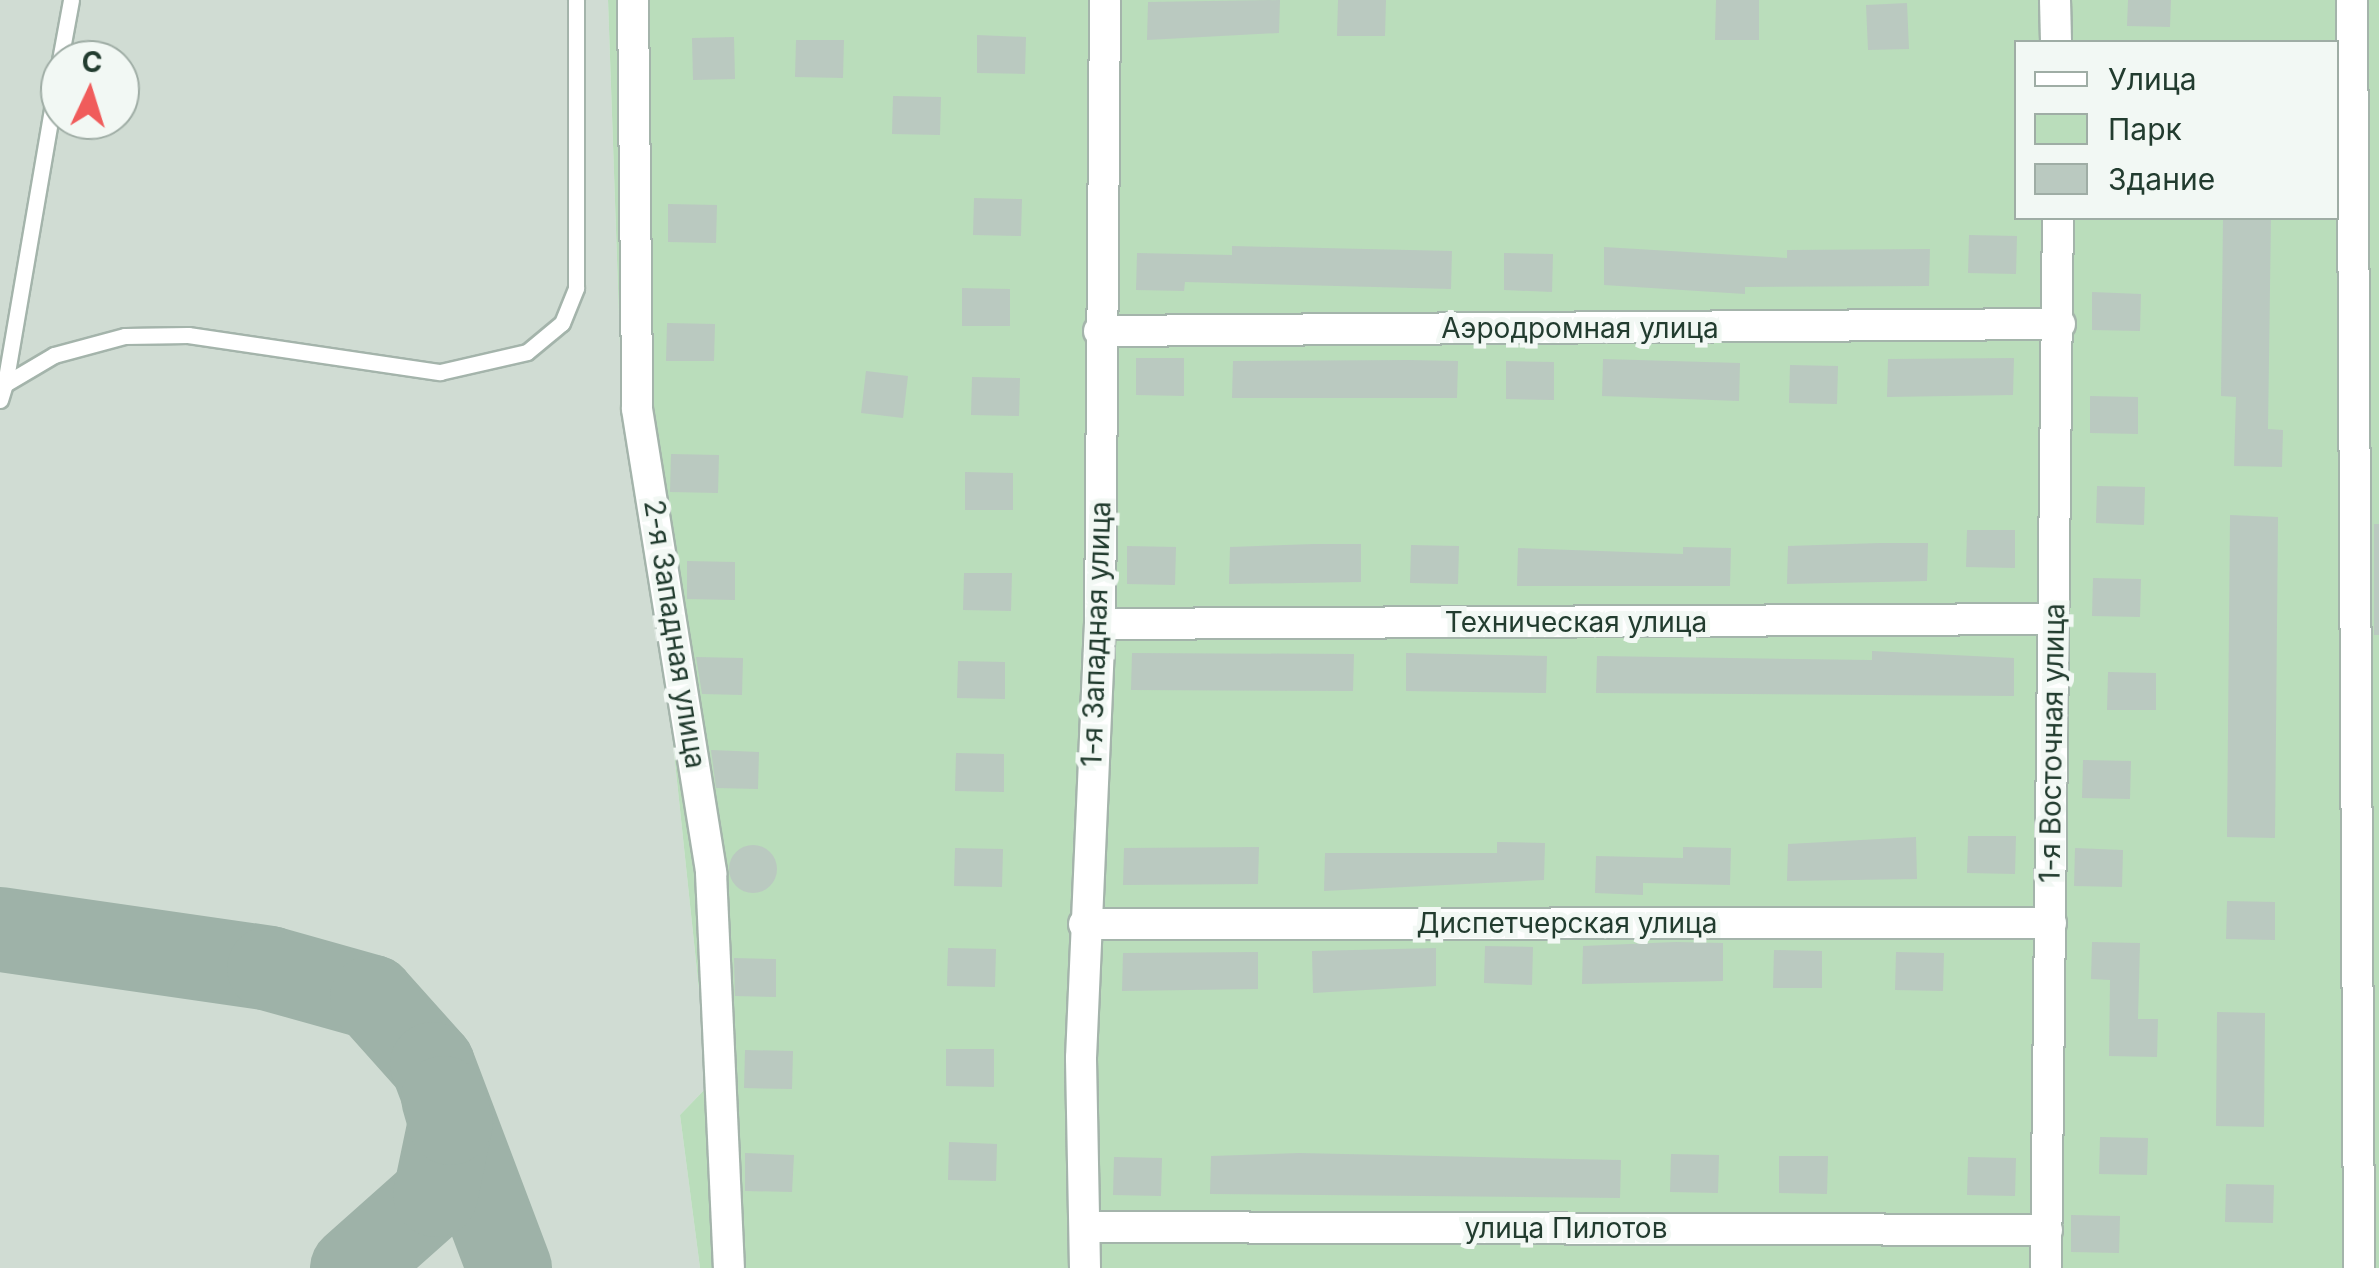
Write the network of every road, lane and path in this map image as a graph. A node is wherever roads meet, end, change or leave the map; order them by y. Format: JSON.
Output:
{"nodes":[{"id":1,"x":71,"y":0,"type":"edge"},
{"id":2,"x":576,"y":0,"type":"edge"},
{"id":3,"x":634,"y":0,"type":"edge"},
{"id":4,"x":1105,"y":0,"type":"edge"},
{"id":5,"x":2055,"y":0,"type":"edge"},
{"id":6,"x":2352,"y":0,"type":"edge"},
{"id":7,"x":64,"y":40,"type":"edge"},
{"id":8,"x":2056,"y":40,"type":"edge"},
{"id":9,"x":46,"y":140,"type":"edge"},
{"id":10,"x":2058,"y":220,"type":"edge"},
{"id":11,"x":2060,"y":324,"type":"junction"},
{"id":12,"x":1100,"y":331,"type":"junction"},
{"id":13,"x":2,"y":392,"type":"edge"},
{"id":14,"x":2053,"y":619,"type":"junction"},
{"id":15,"x":1100,"y":624,"type":"junction"},
{"id":16,"x":2050,"y":922,"type":"junction"},
{"id":17,"x":1084,"y":924,"type":"junction"},
{"id":18,"x":1085,"y":1227,"type":"junction"},
{"id":19,"x":2047,"y":1230,"type":"junction"},
{"id":20,"x":729,"y":1268,"type":"edge"},
{"id":21,"x":1085,"y":1268,"type":"edge"},
{"id":22,"x":2046,"y":1268,"type":"edge"},
{"id":23,"x":2359,"y":1268,"type":"edge"}],
"edges":[{"from":1,"to":7,"type":"lane"},
{"from":2,"to":13,"type":"lane"},
{"from":3,"to":20,"type":"street","name":"2-я Западная улица"},
{"from":4,"to":12,"type":"street","name":"1-я Западная улица"},
{"from":5,"to":8,"type":"street"},
{"from":6,"to":23,"type":"street"},
{"from":9,"to":13,"type":"lane"},
{"from":10,"to":11,"type":"street","name":"1-я Восточная улица"},
{"from":11,"to":12,"type":"street","name":"Аэродромная улица"},
{"from":11,"to":14,"type":"street","name":"1-я Восточная улица"},
{"from":12,"to":15,"type":"street","name":"1-я Западная улица"},
{"from":14,"to":15,"type":"street","name":"Техническая улица"},
{"from":14,"to":16,"type":"street","name":"1-я Восточная улица"},
{"from":15,"to":17,"type":"street","name":"1-я Западная улица"},
{"from":16,"to":17,"type":"street","name":"Диспетчерская улица"},
{"from":16,"to":19,"type":"street","name":"1-я Восточная улица"},
{"from":17,"to":18,"type":"street","name":"1-я Западная улица"},
{"from":18,"to":19,"type":"street","name":"улица Пилотов"},
{"from":18,"to":21,"type":"street","name":"1-я Западная улица"},
{"from":19,"to":22,"type":"street","name":"1-я Восточная улица"}]}
